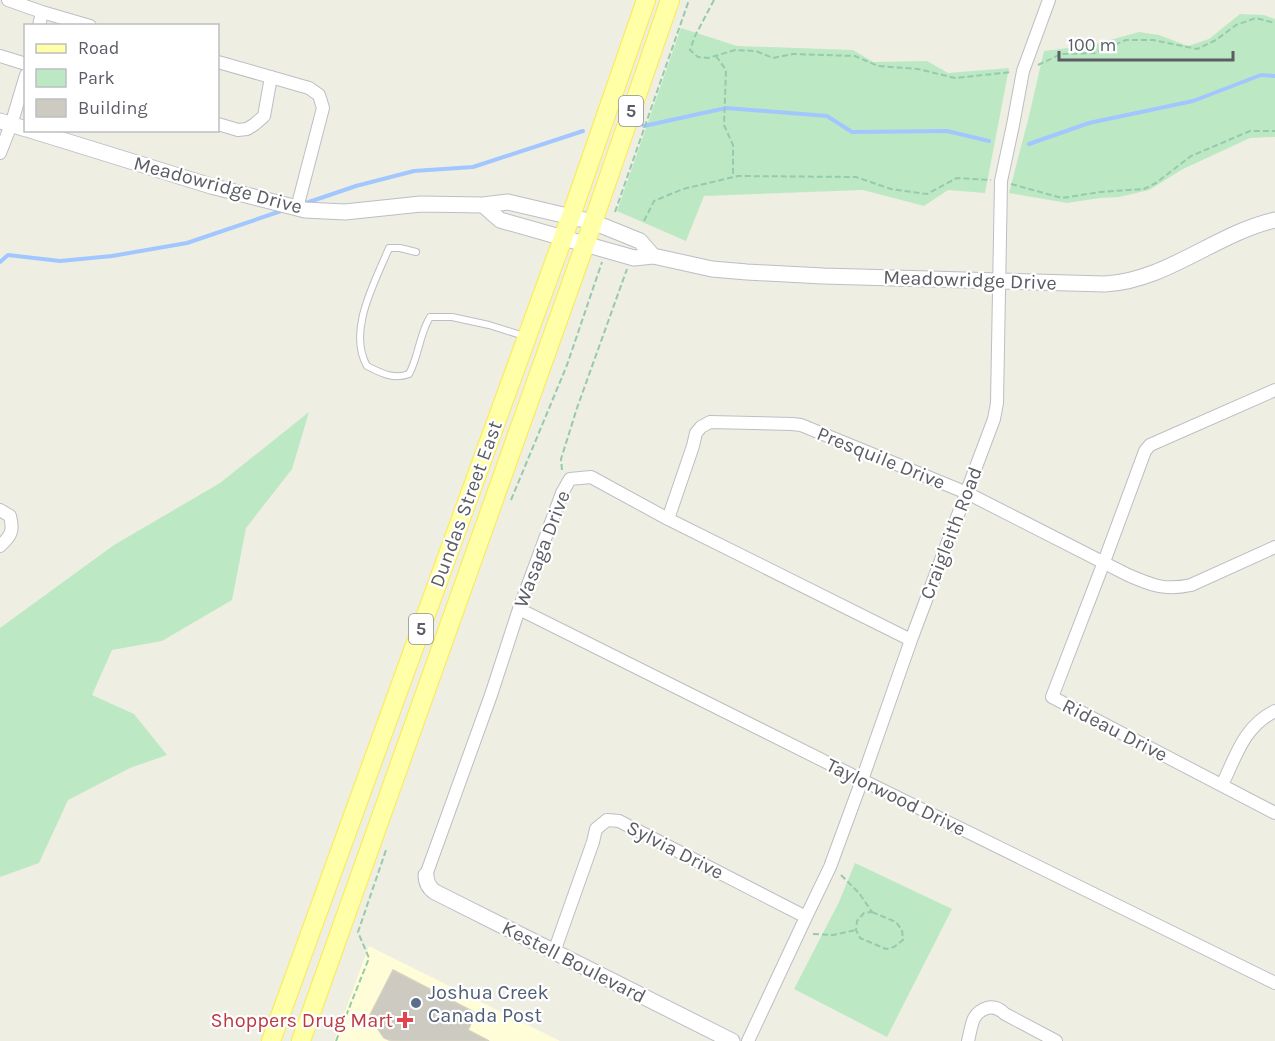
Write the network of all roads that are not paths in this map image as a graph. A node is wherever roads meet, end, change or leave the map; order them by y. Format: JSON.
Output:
{"nodes":[{"id":1,"x":8,"y":0,"type":"edge"},
{"id":2,"x":646,"y":0,"type":"edge"},
{"id":3,"x":670,"y":0,"type":"edge"},
{"id":4,"x":1049,"y":0,"type":"edge"},
{"id":5,"x":42,"y":12,"type":"junction"},
{"id":6,"x":39,"y":24,"type":"edge"},
{"id":7,"x":83,"y":24,"type":"edge"},
{"id":8,"x":0,"y":56,"type":"edge"},
{"id":9,"x":219,"y":62,"type":"edge"},
{"id":10,"x":24,"y":63,"type":"edge"},
{"id":11,"x":271,"y":78,"type":"junction"},
{"id":12,"x":24,"y":85,"type":"edge"},
{"id":13,"x":219,"y":123,"type":"edge"},
{"id":14,"x":16,"y":126,"type":"edge"},
{"id":15,"x":36,"y":132,"type":"edge"},
{"id":16,"x":0,"y":153,"type":"edge"},
{"id":17,"x":483,"y":205,"type":"junction"},
{"id":18,"x":297,"y":208,"type":"junction"},
{"id":19,"x":571,"y":216,"type":"junction"},
{"id":20,"x":1275,"y":220,"type":"edge"},
{"id":21,"x":593,"y":222,"type":"junction"},
{"id":22,"x":564,"y":237,"type":"junction"},
{"id":23,"x":585,"y":243,"type":"junction"},
{"id":24,"x":416,"y":252,"type":"dead end"},
{"id":25,"x":653,"y":256,"type":"junction"},
{"id":26,"x":999,"y":281,"type":"junction"},
{"id":27,"x":527,"y":337,"type":"junction"},
{"id":28,"x":1275,"y":390,"type":"edge"},
{"id":29,"x":967,"y":493,"type":"junction"},
{"id":30,"x":0,"y":510,"type":"edge"},
{"id":31,"x":668,"y":519,"type":"junction"},
{"id":32,"x":0,"y":546,"type":"edge"},
{"id":33,"x":1275,"y":547,"type":"edge"},
{"id":34,"x":1104,"y":562,"type":"junction"},
{"id":35,"x":519,"y":609,"type":"junction"},
{"id":36,"x":911,"y":640,"type":"junction"},
{"id":37,"x":1275,"y":711,"type":"edge"},
{"id":38,"x":862,"y":780,"type":"junction"},
{"id":39,"x":1222,"y":785,"type":"junction"},
{"id":40,"x":1275,"y":813,"type":"edge"},
{"id":41,"x":426,"y":876,"type":"joint"},
{"id":42,"x":806,"y":916,"type":"junction"},
{"id":43,"x":554,"y":952,"type":"junction"},
{"id":44,"x":1275,"y":983,"type":"edge"},
{"id":45,"x":271,"y":1041,"type":"edge"},
{"id":46,"x":301,"y":1041,"type":"edge"},
{"id":47,"x":732,"y":1041,"type":"edge"},
{"id":48,"x":748,"y":1041,"type":"edge"},
{"id":49,"x":968,"y":1041,"type":"edge"},
{"id":50,"x":1056,"y":1041,"type":"edge"}],
"edges":[{"from":1,"to":5,"type":"street"},
{"from":2,"to":19,"type":"main road","name":"Dundas Street East","number":"5"},
{"from":3,"to":21,"type":"main road","name":"Dundas Street East","number":"5"},
{"from":4,"to":26,"type":"street","name":"Craigleith Road"},
{"from":5,"to":6,"type":"street"},
{"from":5,"to":7,"type":"street"},
{"from":8,"to":10,"type":"street"},
{"from":9,"to":11,"type":"street"},
{"from":11,"to":13,"type":"street"},
{"from":11,"to":18,"type":"street"},
{"from":12,"to":14,"type":"street"},
{"from":14,"to":16,"type":"street"},
{"from":15,"to":18,"type":"street","name":"Meadowridge Drive"},
{"from":17,"to":18,"type":"street","name":"Meadowridge Drive"},
{"from":17,"to":19,"type":"street","name":"Meadowridge Drive"},
{"from":17,"to":22,"type":"street","name":"Meadowridge Drive"},
{"from":19,"to":21,"type":"street","name":"Meadowridge Drive"},
{"from":19,"to":22,"type":"main road","name":"Dundas Street East","number":"5"},
{"from":20,"to":26,"type":"street","name":"Meadowridge Drive"},
{"from":21,"to":23,"type":"main road","name":"Dundas Street East","number":"5"},
{"from":21,"to":25,"type":"street","name":"Meadowridge Drive"},
{"from":22,"to":23,"type":"street","name":"Meadowridge Drive"},
{"from":22,"to":27,"type":"main road","name":"Dundas Street East","number":"5"},
{"from":23,"to":25,"type":"street","name":"Meadowridge Drive"},
{"from":23,"to":46,"type":"main road","name":"Dundas Street East","number":"5"},
{"from":24,"to":27,"type":"lane"},
{"from":25,"to":26,"type":"street","name":"Meadowridge Drive"},
{"from":26,"to":29,"type":"street","name":"Craigleith Road"},
{"from":27,"to":45,"type":"main road","name":"Dundas Street East","number":"5"},
{"from":28,"to":34,"type":"street"},
{"from":29,"to":31,"type":"street","name":"Presquile Drive"},
{"from":29,"to":34,"type":"street","name":"Presquile Drive"},
{"from":29,"to":36,"type":"street","name":"Craigleith Road"},
{"from":30,"to":32,"type":"street"},
{"from":31,"to":35,"type":"street","name":"Wasaga Drive"},
{"from":31,"to":36,"type":"street","name":"Wasaga Drive"},
{"from":33,"to":34,"type":"street","name":"Presquile Drive"},
{"from":34,"to":39,"type":"street","name":"Rideau Drive"},
{"from":35,"to":38,"type":"street","name":"Taylorwood Drive"},
{"from":35,"to":41,"type":"street","name":"Wasaga Drive"},
{"from":36,"to":38,"type":"street","name":"Craigleith Road"},
{"from":37,"to":39,"type":"street"},
{"from":38,"to":42,"type":"street","name":"Craigleith Road"},
{"from":38,"to":44,"type":"street","name":"Taylorwood Drive"},
{"from":39,"to":40,"type":"street","name":"Rideau Drive"},
{"from":41,"to":43,"type":"street","name":"Kestell Boulevard"},
{"from":42,"to":43,"type":"street","name":"Sylvia Drive"},
{"from":42,"to":48,"type":"street","name":"Craigleith Road"},
{"from":43,"to":47,"type":"street","name":"Kestell Boulevard"},
{"from":49,"to":50,"type":"street"}]}
